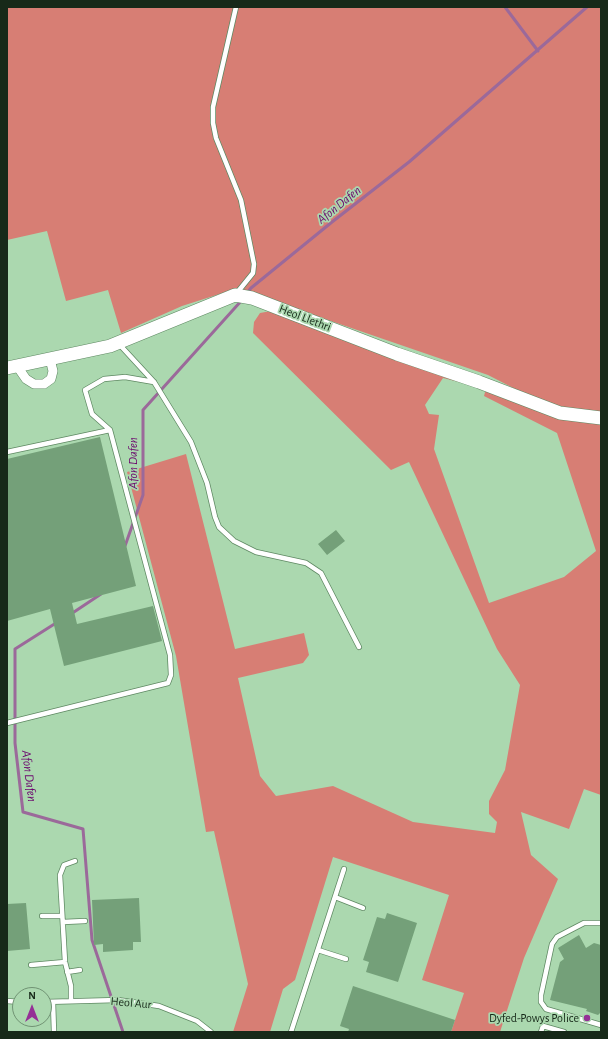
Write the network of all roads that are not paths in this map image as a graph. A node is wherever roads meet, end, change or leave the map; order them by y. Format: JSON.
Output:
{"nodes":[{"id":1,"x":236,"y":7,"type":"edge"},
{"id":2,"x":235,"y":295,"type":"junction"},
{"id":3,"x":117,"y":343,"type":"junction"},
{"id":4,"x":50,"y":359,"type":"junction"},
{"id":5,"x":12,"y":367,"type":"edge"},
{"id":6,"x":154,"y":382,"type":"junction"},
{"id":7,"x":601,"y":418,"type":"edge"},
{"id":8,"x":110,"y":430,"type":"junction"},
{"id":9,"x":7,"y":452,"type":"edge"},
{"id":10,"x":359,"y":647,"type":"dead end"},
{"id":11,"x":7,"y":723,"type":"edge"},
{"id":12,"x":75,"y":861,"type":"dead end"},
{"id":13,"x":344,"y":869,"type":"dead end"},
{"id":14,"x":335,"y":897,"type":"junction"},
{"id":15,"x":362,"y":908,"type":"dead end"},
{"id":16,"x":42,"y":916,"type":"dead end"},
{"id":17,"x":62,"y":916,"type":"junction"},
{"id":18,"x":85,"y":921,"type":"dead end"},
{"id":19,"x":63,"y":922,"type":"junction"},
{"id":20,"x":601,"y":922,"type":"edge"},
{"id":21,"x":318,"y":950,"type":"junction"},
{"id":22,"x":346,"y":959,"type":"dead end"},
{"id":23,"x":65,"y":962,"type":"junction"},
{"id":24,"x":31,"y":965,"type":"dead end"},
{"id":25,"x":80,"y":970,"type":"dead end"},
{"id":26,"x":67,"y":972,"type":"junction"},
{"id":27,"x":71,"y":1001,"type":"junction"},
{"id":28,"x":53,"y":1002,"type":"joint"},
{"id":29,"x":601,"y":1025,"type":"edge"},
{"id":30,"x":54,"y":1032,"type":"edge"},
{"id":31,"x":211,"y":1032,"type":"edge"},
{"id":32,"x":291,"y":1032,"type":"edge"},
{"id":33,"x":541,"y":1032,"type":"edge"},
{"id":34,"x":564,"y":1032,"type":"edge"}],
"edges":[{"from":1,"to":2,"type":"lane"},
{"from":2,"to":3,"type":"street"},
{"from":2,"to":7,"type":"street","name":"Heol Llethri"},
{"from":3,"to":4,"type":"street"},
{"from":3,"to":6,"type":"lane"},
{"from":4,"to":5,"type":"street"},
{"from":4,"to":5,"type":"street"},
{"from":6,"to":8,"type":"lane"},
{"from":6,"to":10,"type":"lane"},
{"from":8,"to":9,"type":"lane"},
{"from":8,"to":11,"type":"lane"},
{"from":12,"to":17,"type":"lane"},
{"from":13,"to":14,"type":"lane"},
{"from":14,"to":15,"type":"lane"},
{"from":14,"to":21,"type":"lane"},
{"from":16,"to":17,"type":"lane"},
{"from":17,"to":19,"type":"lane"},
{"from":18,"to":19,"type":"lane"},
{"from":19,"to":23,"type":"lane"},
{"from":20,"to":29,"type":"lane"},
{"from":21,"to":22,"type":"lane"},
{"from":21,"to":32,"type":"lane"},
{"from":23,"to":24,"type":"lane"},
{"from":23,"to":26,"type":"lane"},
{"from":25,"to":26,"type":"lane"},
{"from":26,"to":27,"type":"lane"},
{"from":27,"to":28,"type":"lane","name":"Heol Aur"},
{"from":27,"to":31,"type":"lane","name":"Heol Aur"},
{"from":28,"to":30,"type":"lane"},
{"from":33,"to":34,"type":"lane"}]}
